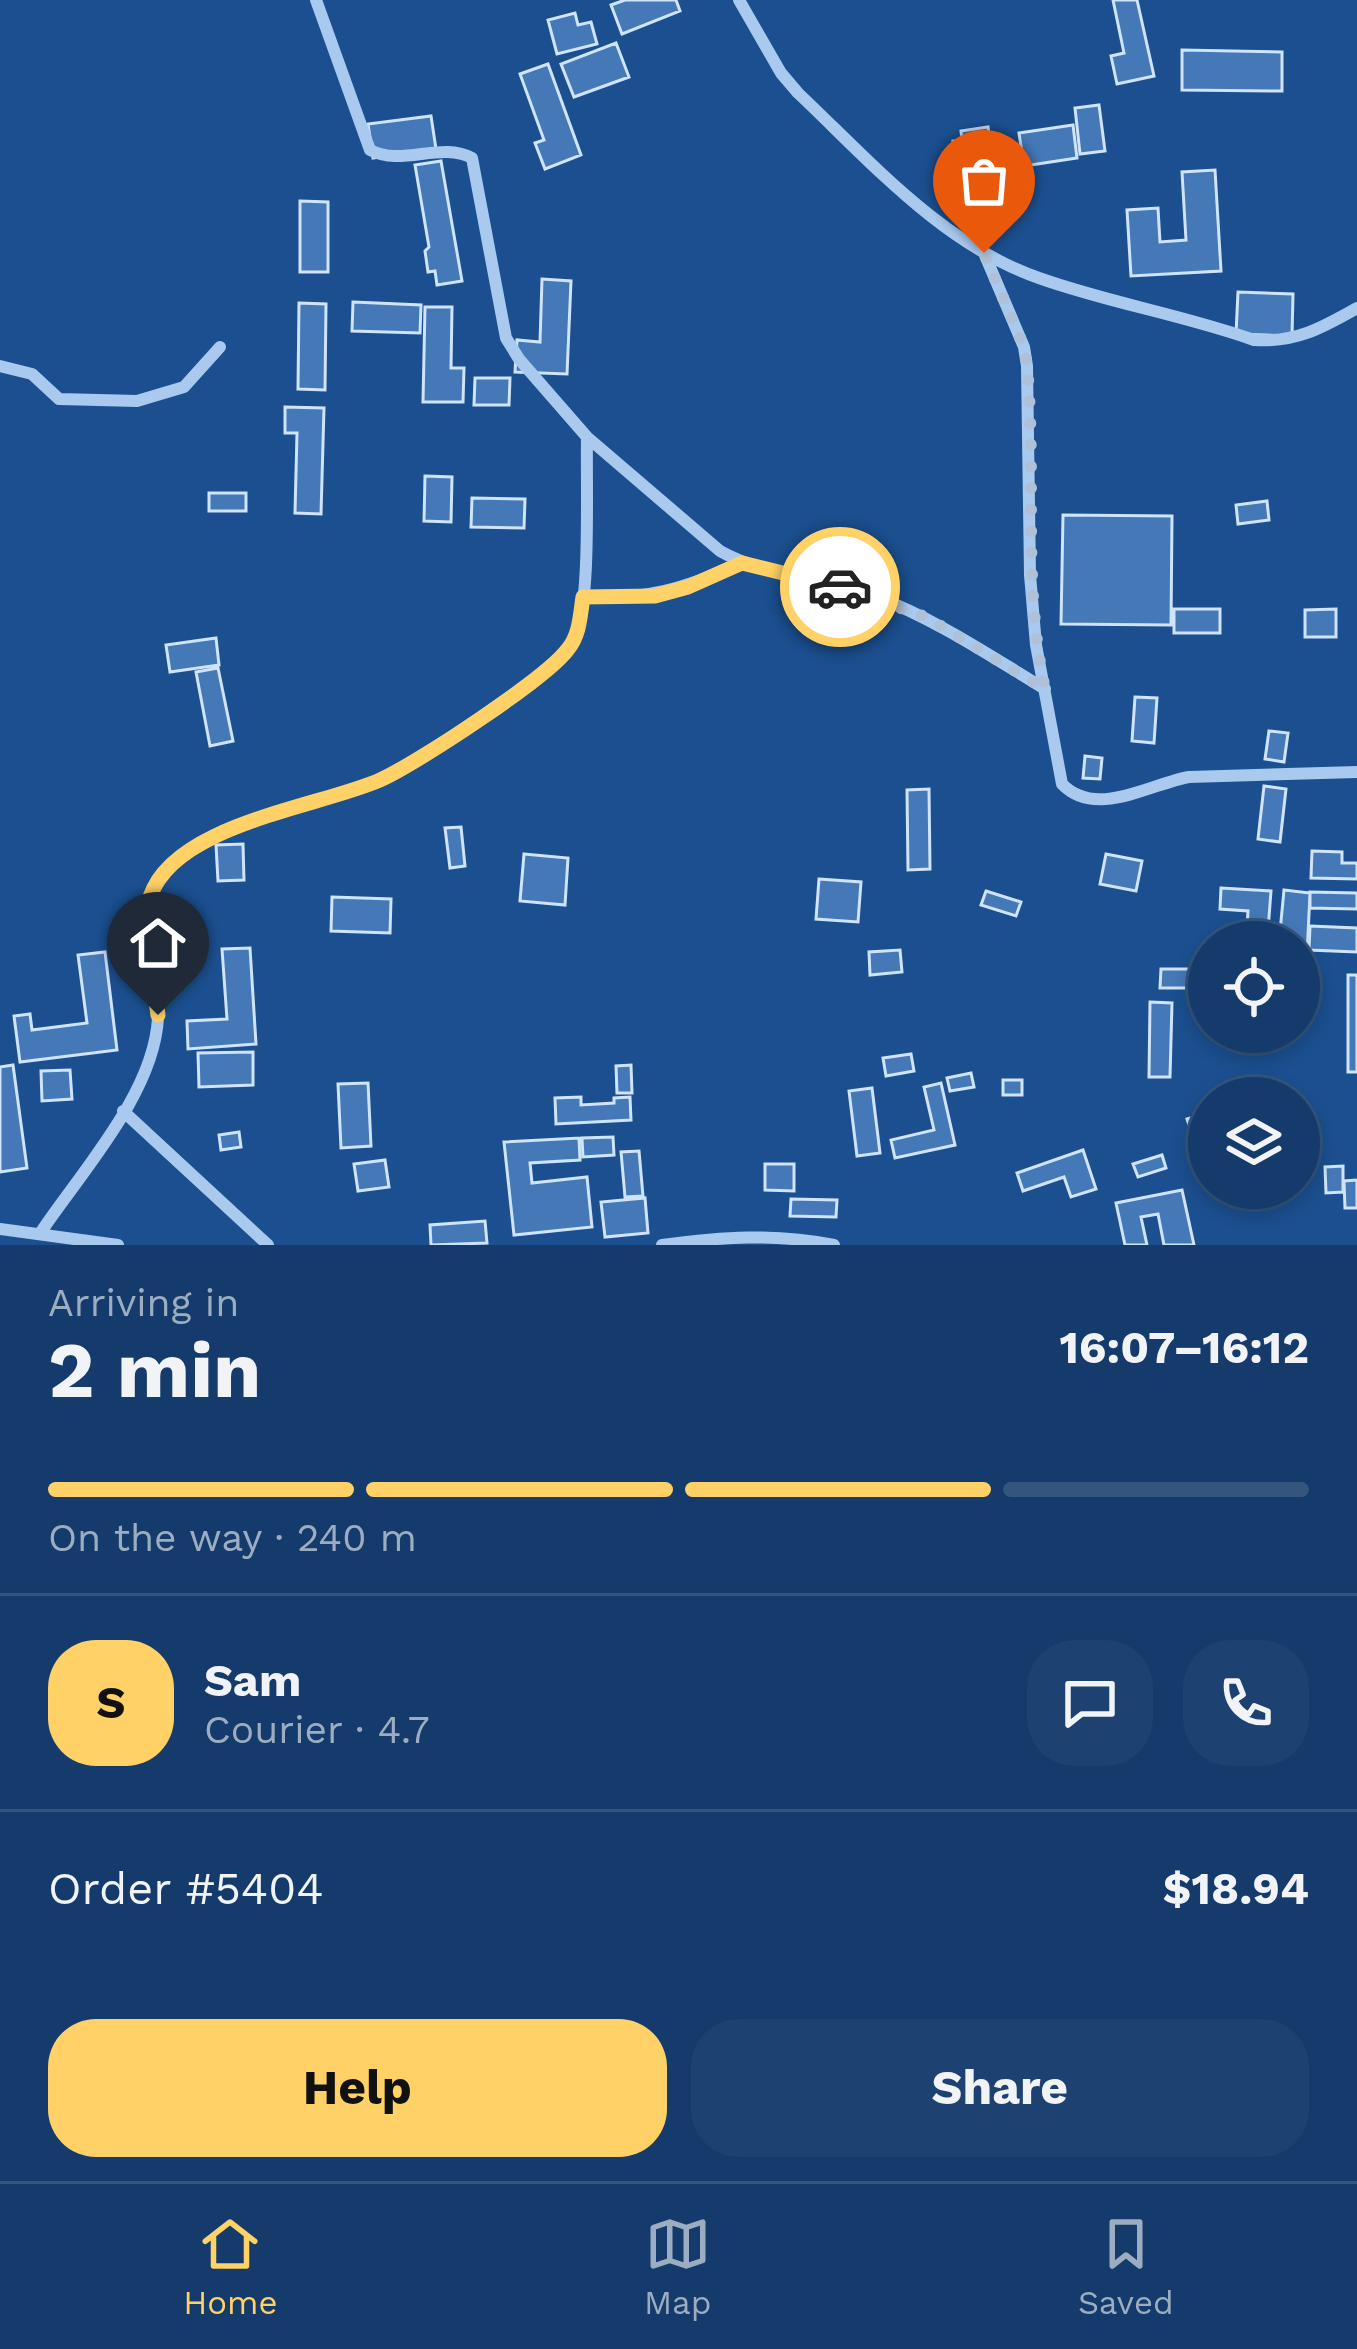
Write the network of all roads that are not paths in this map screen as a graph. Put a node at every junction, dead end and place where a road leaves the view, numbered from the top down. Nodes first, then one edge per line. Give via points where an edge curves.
1 (316, 0) edge
2 (739, 0) edge
3 (984, 253) junction
4 (1357, 308) edge
5 (220, 347) dead end
6 (0, 366) edge
7 (587, 437) junction
8 (742, 563) junction
9 (583, 597) junction
10 (1045, 689) junction
11 (1357, 772) edge
12 (123, 1112) junction
13 (0, 1229) edge
14 (40, 1232) junction
15 (72, 1243) edge
16 (118, 1245) edge
17 (268, 1245) edge
18 (662, 1245) edge
19 (834, 1245) edge

1 - 7 street via 370,150 472,158 506,338
2 - 3 street via 798,92 938,223
3 - 4 street via 1036,278 1254,340 1309,336
3 - 10 street via 1027,366 1030,575
5 - 6 street via 184,387 137,401 59,399 32,374
7 - 8 street
7 - 9 street
8 - 9 street via 655,596
8 - 10 street via 867,593 926,617
9 - 12 street via 578,632 546,671 407,765 233,829 164,872 147,912 158,1015 153,1053
10 - 11 street via 1062,784 1089,801 1189,777
12 - 14 street
12 - 17 street
13 - 14 street
14 - 15 street
15 - 16 street
18 - 19 street via 731,1235

